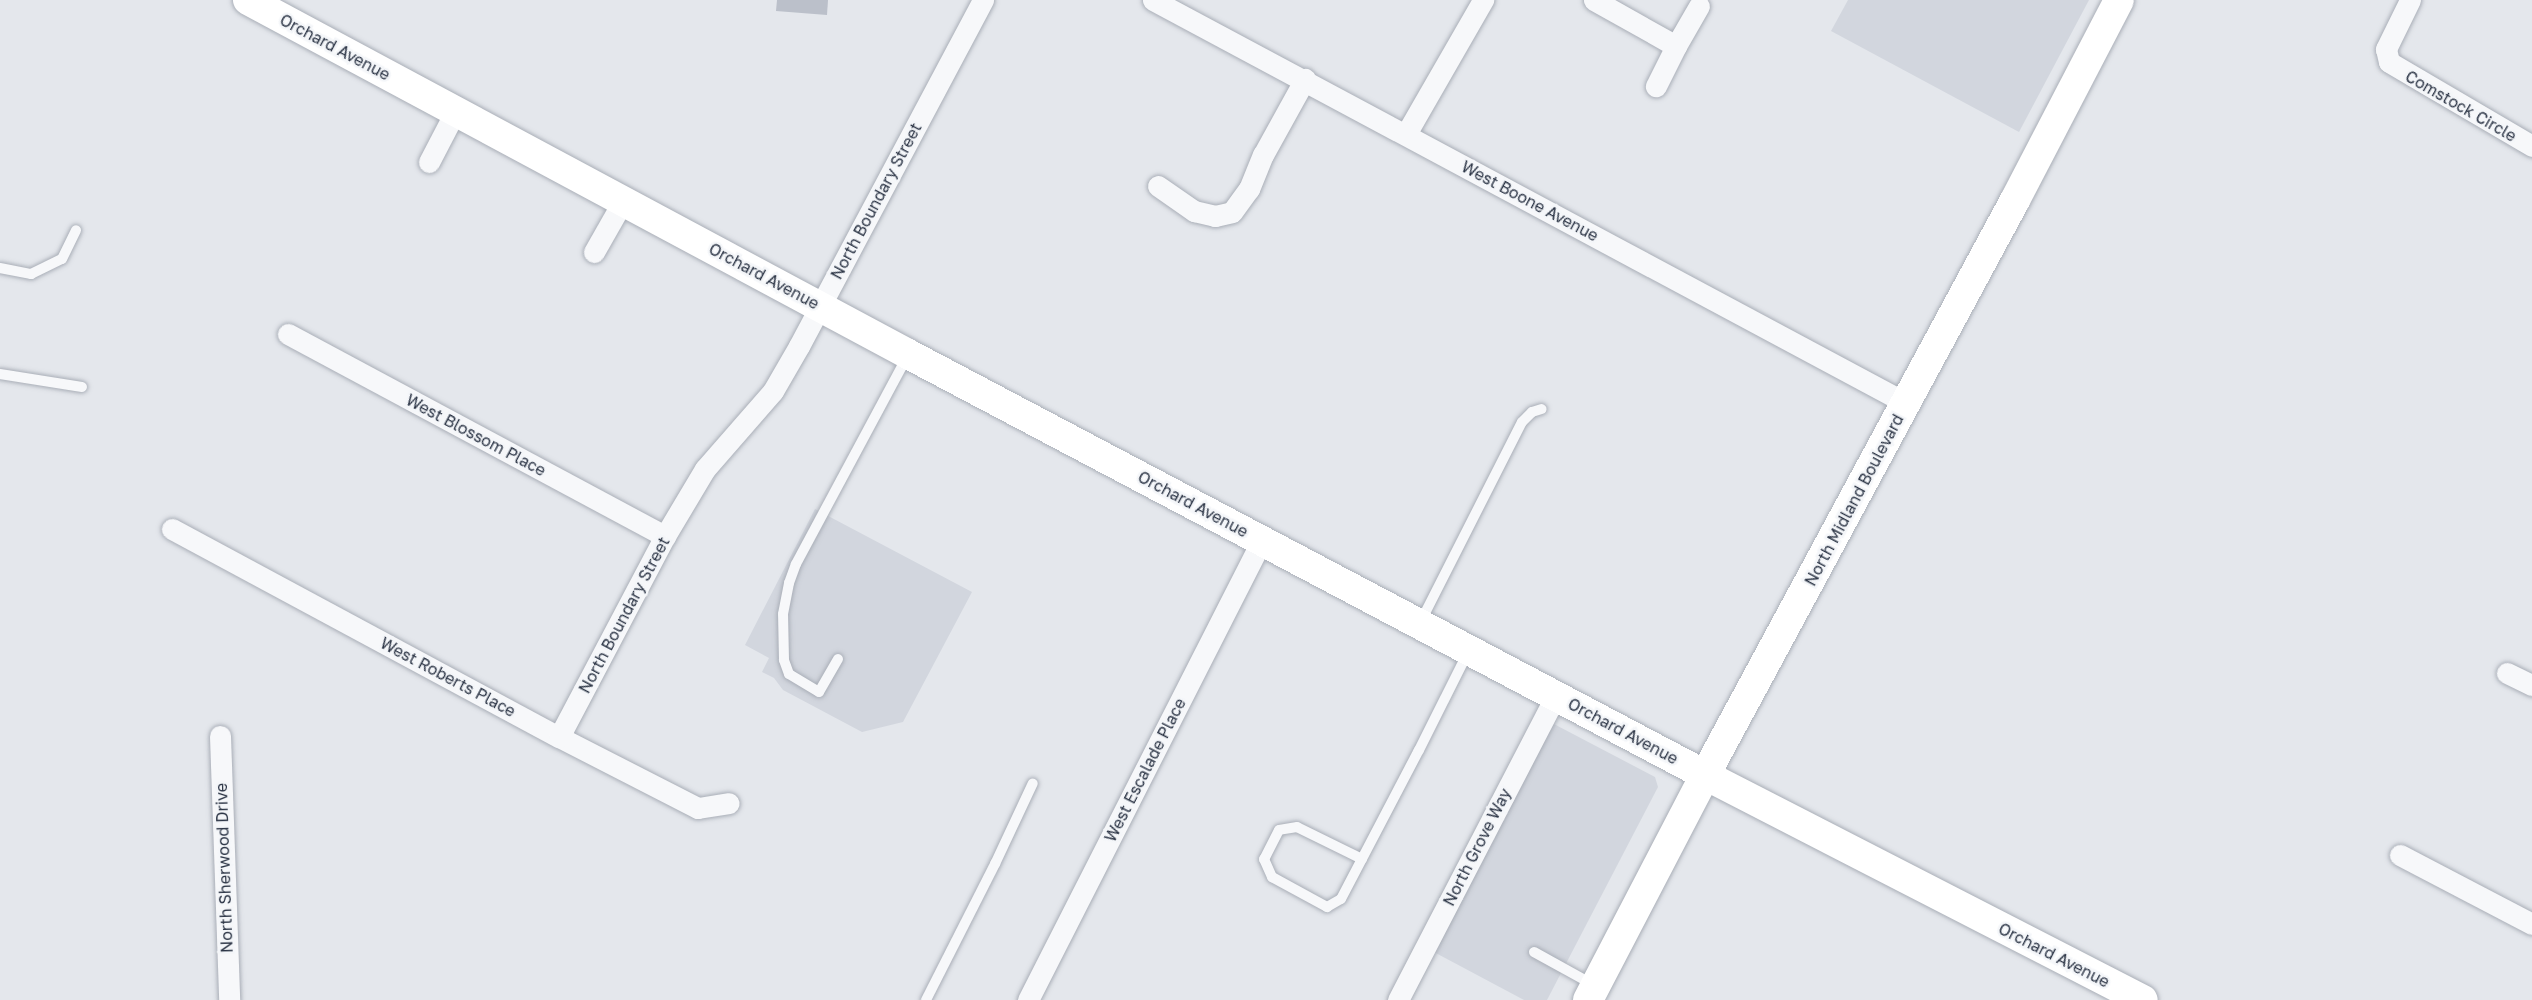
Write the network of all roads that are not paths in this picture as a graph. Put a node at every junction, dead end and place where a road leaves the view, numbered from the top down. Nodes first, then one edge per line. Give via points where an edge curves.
1 (248, 0) edge
2 (983, 0) edge
3 (1153, 0) edge
4 (1483, 0) edge
5 (1594, 0) edge
6 (2119, 0) edge
7 (2410, 0) edge
8 (1699, 6) dead end
9 (1676, 46) junction
10 (1305, 79) junction
11 (1656, 86) dead end
12 (455, 112) junction
13 (1406, 134) junction
14 (2532, 146) edge
15 (429, 162) dead end
16 (1158, 186) dead end
17 (623, 201) junction
18 (76, 230) dead end
19 (594, 252) dead end
20 (0, 268) edge
21 (820, 306) junction
22 (288, 334) dead end
23 (908, 354) junction
24 (0, 374) edge
25 (82, 387) dead end
26 (1906, 403) junction
27 (1542, 409) dead end
28 (172, 529) dead end
29 (665, 536) junction
30 (1262, 540) junction
31 (1420, 623) junction
32 (1470, 649) junction
33 (838, 659) dead end
34 (2507, 673) dead end
35 (2532, 685) edge
36 (1556, 695) junction
37 (220, 736) dead end
38 (560, 737) junction
39 (1705, 775) junction
40 (1033, 783) dead end
41 (729, 803) dead end
42 (2400, 855) dead end
43 (1362, 860) junction
44 (2532, 924) edge
45 (1534, 952) dead end
46 (1592, 993) edge
47 (229, 1000) edge
48 (926, 1000) edge
49 (1028, 1000) edge
50 (1398, 1000) edge
51 (2142, 1000) edge

1 - 12 street, Orchard Avenue
2 - 21 street, North Boundary Street
3 - 10 street, West Boone Avenue
4 - 13 street
5 - 9 street
6 - 26 street, North Midland Boulevard
7 - 14 street, Comstock Circle via 2386,49 2389,62
8 - 9 street
9 - 11 street
10 - 13 street, West Boone Avenue
10 - 16 street via 1249,189 1232,212 1215,216 1194,211
12 - 15 street
12 - 17 street, Orchard Avenue
13 - 26 street, West Boone Avenue
17 - 19 street
17 - 21 street, Orchard Avenue
18 - 20 lane via 62,259 30,274
21 - 23 street, Orchard Avenue
21 - 29 street, North Boundary Street via 773,391 705,469
22 - 29 street, West Blossom Place
23 - 30 street, Orchard Avenue
23 - 33 lane via 789,583 783,614 784,660 789,674 819,692
24 - 25 lane
26 - 39 street, North Midland Boulevard
27 - 31 lane via 1522,422
28 - 38 street, West Roberts Place
29 - 38 street, North Boundary Street
30 - 31 street, Orchard Avenue
30 - 49 street, West Escalade Place
31 - 32 street, Orchard Avenue
32 - 36 street, Orchard Avenue
32 - 43 lane
34 - 35 street
36 - 39 street, Orchard Avenue
36 - 50 street, North Grove Way
37 - 47 street, North Sherwood Drive
38 - 41 street, West Roberts Place via 699,808
39 - 46 street, North Midland Boulevard
39 - 51 street, Orchard Avenue
40 - 48 lane
42 - 44 street
43 - 43 lane via 1341,899 1327,907 1272,877 1264,859 1279,830 1297,827
45 - 46 lane

